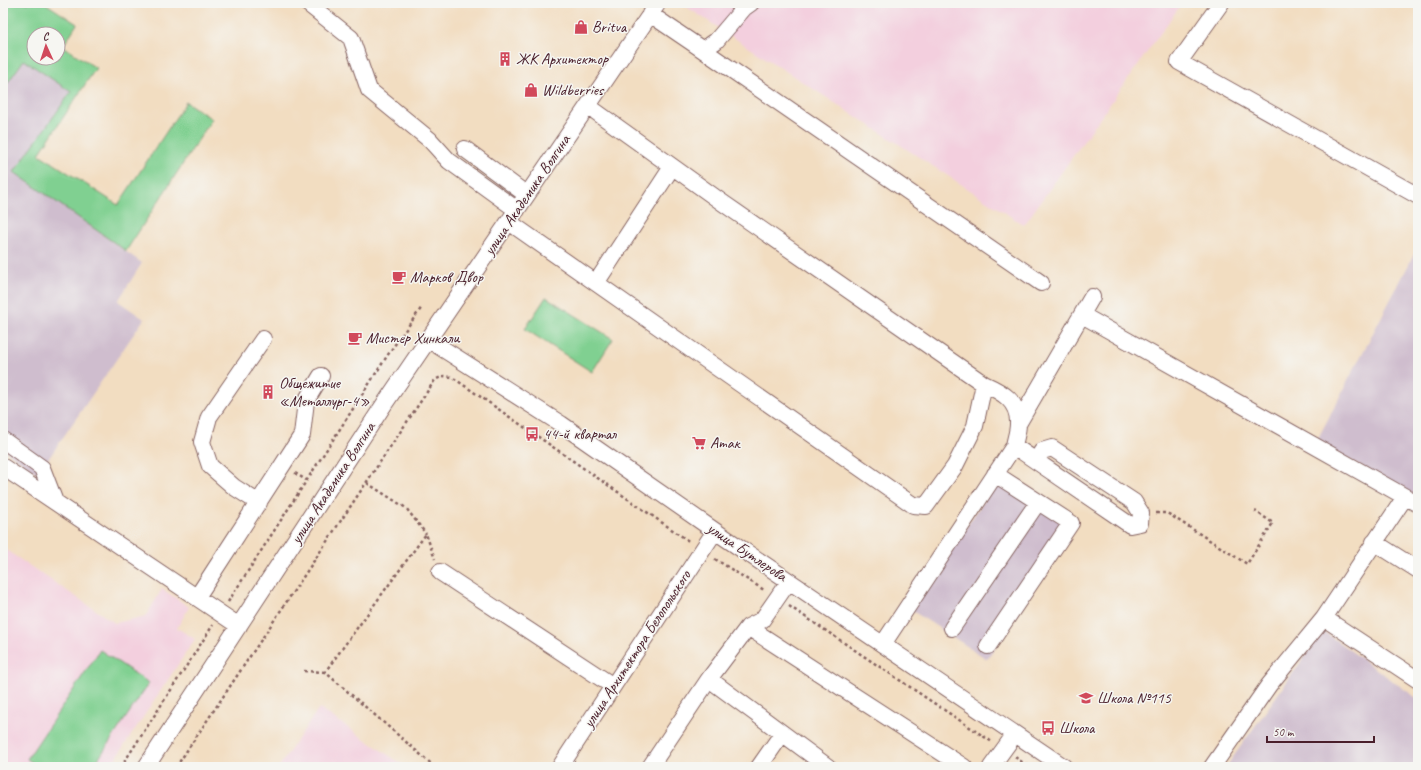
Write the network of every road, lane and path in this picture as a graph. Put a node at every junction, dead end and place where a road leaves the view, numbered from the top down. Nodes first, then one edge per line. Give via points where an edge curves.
1 (307, 3) edge
2 (751, 3) edge
3 (1221, 3) edge
4 (654, 9) edge
5 (703, 50) junction
6 (3, 54) edge
7 (3, 81) edge
8 (588, 106) junction
9 (465, 149) dead end
10 (672, 167) junction
11 (528, 195) junction
12 (1418, 196) edge
13 (513, 216) junction
14 (596, 283) junction
15 (1041, 283) dead end
16 (1092, 297) dead end
17 (422, 307) dead end
18 (1082, 315) junction
19 (263, 339) dead end
20 (428, 340) junction
21 (321, 376) dead end
22 (984, 384) junction
23 (1018, 424) junction
24 (3, 440) edge
25 (1014, 446) junction
26 (3, 467) edge
27 (1000, 477) junction
28 (367, 482) junction
29 (1411, 500) edge
30 (55, 502) junction
31 (1038, 502) junction
32 (259, 503) junction
33 (1255, 511) dead end
34 (1141, 513) joint
35 (715, 531) junction
36 (426, 534) junction
37 (1374, 542) junction
38 (702, 551) junction
39 (1418, 570) edge
40 (440, 572) joint
41 (789, 580) junction
42 (196, 597) junction
43 (776, 598) junction
44 (920, 606) dead end
45 (221, 613) junction
46 (1324, 618) junction
47 (239, 626) junction
48 (748, 627) junction
49 (952, 628) dead end
50 (883, 644) junction
51 (988, 646) dead end
52 (304, 671) dead end
53 (325, 672) junction
54 (709, 679) junction
55 (1418, 680) edge
56 (613, 686) junction
57 (782, 734) junction
58 (1015, 734) junction
59 (1004, 750) junction
60 (121, 767) edge
61 (146, 767) edge
62 (176, 767) edge
63 (435, 767) edge
64 (560, 767) edge
65 (650, 767) edge
66 (759, 767) edge
67 (828, 767) edge
68 (964, 767) edge
69 (991, 767) edge
70 (1029, 767) edge
71 (1064, 767) edge
72 (1212, 767) edge

1 - 13 street via 351,38 369,90 430,140 449,161
2 - 5 street via 716,41
3 - 12 street via 1179,62
4 - 5 street
4 - 8 street, улица Академика Волгина
5 - 15 street
6 - 7 path via 7,75
8 - 10 street
8 - 11 street, улица Академика Волгина
9 - 11 street
10 - 14 street
10 - 22 street
11 - 13 street, улица Академика Волгина
13 - 14 street
13 - 20 street, улица Академика Волгина
14 - 22 street via 913,505 926,506 955,466 974,426
16 - 18 street
17 - 45 path via 391,350
18 - 23 street
18 - 29 street
19 - 32 street via 209,417 202,442 210,466 234,487
20 - 35 street, улица Бутлерова via 561,424
20 - 47 street, улица Академика Волгина
21 - 32 street via 306,401 302,435
22 - 23 street via 997,390 1014,404
23 - 25 street
24 - 30 street via 42,468
25 - 27 street
25 - 34 street via 1130,525 1140,523
26 - 30 street
27 - 31 street
27 - 44 street
27 - 50 street
28 - 36 path via 406,508
28 - 38 path via 435,380 442,376 452,377
28 - 62 path
29 - 37 street
30 - 42 street
31 - 49 street
31 - 51 street via 1071,523
32 - 42 street
33 - 34 path via 1272,523 1247,564 1167,513
35 - 38 street, улица Архитектора Белопольского
35 - 41 street, улица Бутлерова
36 - 40 path
36 - 53 path
37 - 39 street
37 - 46 street
38 - 43 path
38 - 56 street, улица Архитектора Белопольского
40 - 56 street
41 - 43 street
41 - 50 street, улица Бутлерова
42 - 45 street
43 - 48 street via 762,620
43 - 59 path
45 - 47 street
45 - 60 path
46 - 55 street
46 - 72 street via 1269,685
47 - 61 street, улица Академика Волгина
48 - 54 street
48 - 68 street
50 - 58 street, улица Бутлерова
52 - 53 path
53 - 63 path
54 - 57 street
54 - 65 street
56 - 64 street, улица Архитектора Белопольского
57 - 66 street
57 - 67 street
58 - 59 street
58 - 71 street, улица Бутлерова
59 - 69 street
59 - 70 path

